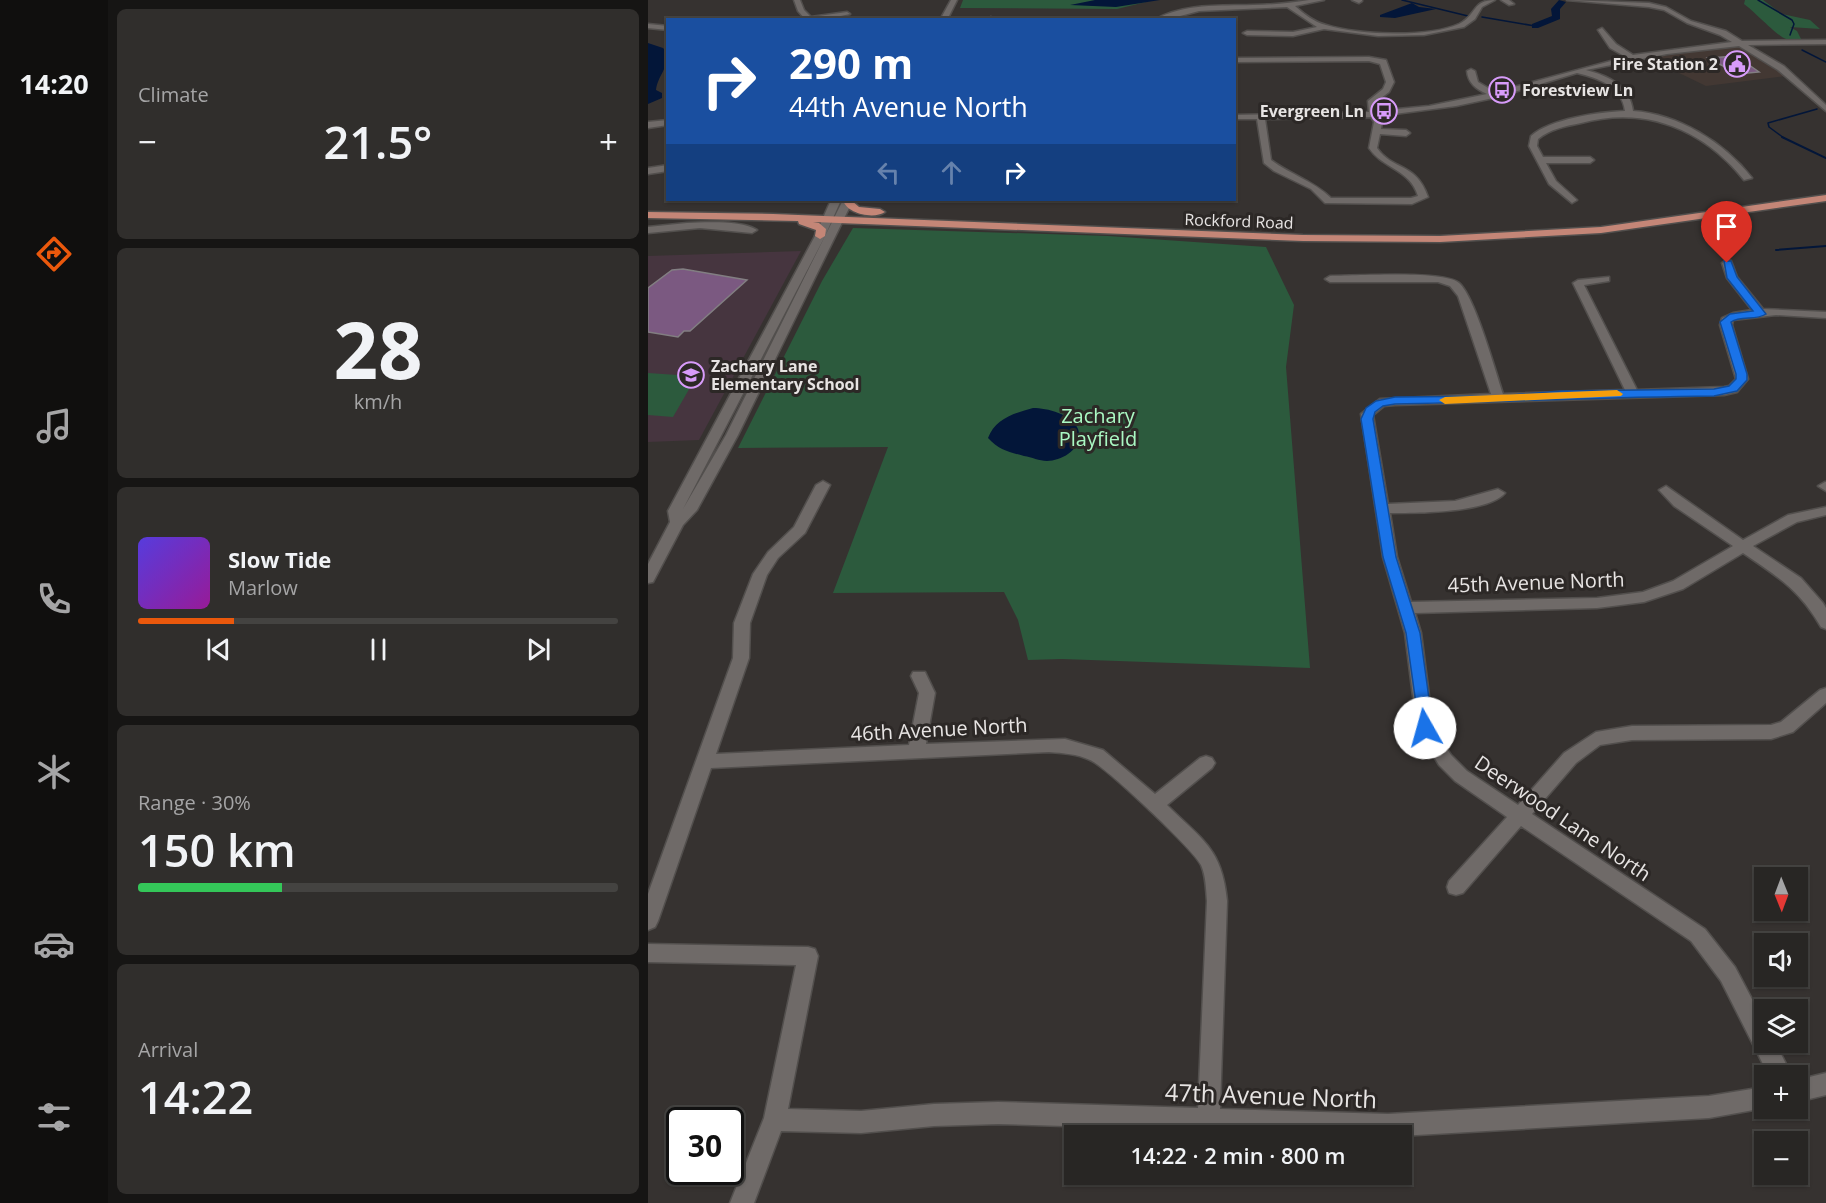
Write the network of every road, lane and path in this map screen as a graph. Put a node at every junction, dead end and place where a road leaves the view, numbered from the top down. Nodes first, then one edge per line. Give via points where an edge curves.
1 (797, 0) edge
2 (954, 0) edge
3 (1321, 0) edge
4 (1492, 0) edge
5 (1570, 0) edge
6 (1288, 5) junction
7 (847, 14) dead end
8 (809, 18) edge
9 (817, 18) edge
10 (943, 18) edge
11 (1162, 18) edge
12 (648, 26) edge
13 (1325, 27) junction
14 (666, 28) edge
15 (1602, 30) dead end
16 (1247, 33) dead end
17 (1826, 42) edge
18 (1741, 43) junction
19 (1635, 59) junction
20 (1236, 60) edge
21 (1576, 70) junction
22 (1471, 71) dead end
23 (1810, 93) junction
24 (1826, 93) edge
25 (1495, 94) junction
26 (1826, 109) edge
27 (1374, 113) junction
28 (1629, 113) junction
29 (1236, 117) edge
30 (1261, 117) junction
31 (666, 122) edge
32 (648, 125) edge
33 (1377, 131) junction
34 (1406, 133) dead end
35 (1541, 160) junction
36 (1590, 160) dead end
37 (666, 168) edge
38 (648, 171) edge
39 (1747, 178) dead end
40 (1826, 191) edge
41 (1826, 198) edge
42 (1572, 200) dead end
43 (843, 201) edge
44 (845, 201) edge
45 (648, 209) edge
46 (648, 215) edge
47 (749, 217) junction
48 (835, 217) junction
49 (958, 218) junction
50 (648, 230) edge
51 (752, 230) dead end
52 (820, 236) junction
53 (1727, 263) dead end
54 (1330, 279) dead end
55 (1605, 279) dead end
56 (1761, 314) junction
57 (1826, 315) edge
58 (1633, 393) junction
59 (1499, 399) junction
60 (823, 485) dead end
61 (1666, 490) dead end
62 (1498, 493) dead end
63 (1382, 508) junction
64 (1826, 511) edge
65 (677, 522) junction
66 (1745, 546) junction
67 (648, 578) edge
68 (1406, 608) junction
69 (1826, 623) edge
70 (919, 676) dead end
71 (1826, 694) edge
72 (916, 751) junction
73 (706, 761) junction
74 (1206, 763) dead end
75 (1155, 804) junction
76 (1520, 814) junction
77 (1456, 887) dead end
78 (648, 921) edge
79 (648, 953) edge
80 (1775, 1065) edge
81 (1826, 1084) edge
82 (1808, 1088) edge
83 (1754, 1100) edge
84 (774, 1120) junction
85 (1209, 1120) junction
86 (742, 1203) edge

1 - 8 street
2 - 10 street
3 - 6 street
4 - 13 street via 1479,6 1470,21 1436,31 1369,34
5 - 18 street via 1658,7
6 - 11 street via 1200,7
6 - 13 street
7 - 9 street
12 - 14 street
13 - 16 street via 1293,34
15 - 19 street via 1613,46
17 - 18 street
18 - 19 street
18 - 23 street via 1781,68
19 - 21 street
20 - 27 street via 1383,62 1390,82 1372,100
21 - 25 street
21 - 28 street via 1624,94
22 - 25 street via 1475,84
23 - 24 street
23 - 26 street
25 - 27 street via 1437,107
27 - 30 street
27 - 33 street
28 - 35 street via 1599,114 1538,134 1533,143
28 - 39 street via 1661,117 1683,126 1727,156
29 - 30 street
30 - 33 street via 1266,161 1314,187 1328,201 1412,201 1424,197 1408,172 1375,152 1372,142
31 - 32 street
33 - 34 street
35 - 36 street
35 - 42 street via 1552,182
37 - 38 street
40 - 49 main road, Rockford Road via 1613,221 1444,232 1336,232
41 - 48 main road, Rockford Road via 1601,230 1440,239 1312,239
43 - 48 street
44 - 49 main road via 864,211 948,214
45 - 48 main road, Rockford Road
46 - 47 main road, Rockford Road
47 - 48 main road, Rockford Road
47 - 52 main road via 807,222 820,230
48 - 49 main road, Rockford Road
48 - 52 street
48 - 65 street via 732,435 690,510
50 - 51 street via 687,225
52 - 65 street via 684,494 675,512
53 - 56 street via 1732,278
54 - 59 street via 1447,281 1461,291
55 - 58 street via 1578,283
56 - 57 street
56 - 58 street via 1733,316 1725,322 1742,374 1742,380 1733,389
58 - 59 street
59 - 63 street, Deerwood Lane North via 1395,401 1380,403 1367,414
60 - 73 street via 800,530 759,574 742,623 741,658
61 - 66 street via 1679,503
62 - 63 street via 1455,507
63 - 68 street, Deerwood Lane North via 1392,565
64 - 66 street, 45th Avenue North via 1793,518
65 - 67 street
66 - 68 street, 45th Avenue North via 1678,585 1620,602
66 - 69 street via 1796,582
68 - 76 street, Deerwood Lane North via 1413,633 1425,728 1434,745 1461,776
70 - 72 street via 927,693
71 - 76 street via 1799,719 1771,732 1632,733 1596,739 1570,758
72 - 73 street, 46th Avenue North
72 - 75 street, 46th Avenue North via 1049,745 1079,748 1097,755
73 - 78 street
74 - 75 street
75 - 85 street, 46th Avenue North via 1208,858 1215,878
76 - 77 street
76 - 80 street, Deerwood Lane North via 1698,935 1728,974
79 - 84 street via 808,956
81 - 82 street
83 - 85 street, 47th Avenue North via 1673,1110 1398,1125
84 - 85 street, 47th Avenue North via 861,1122 998,1113
84 - 86 street

